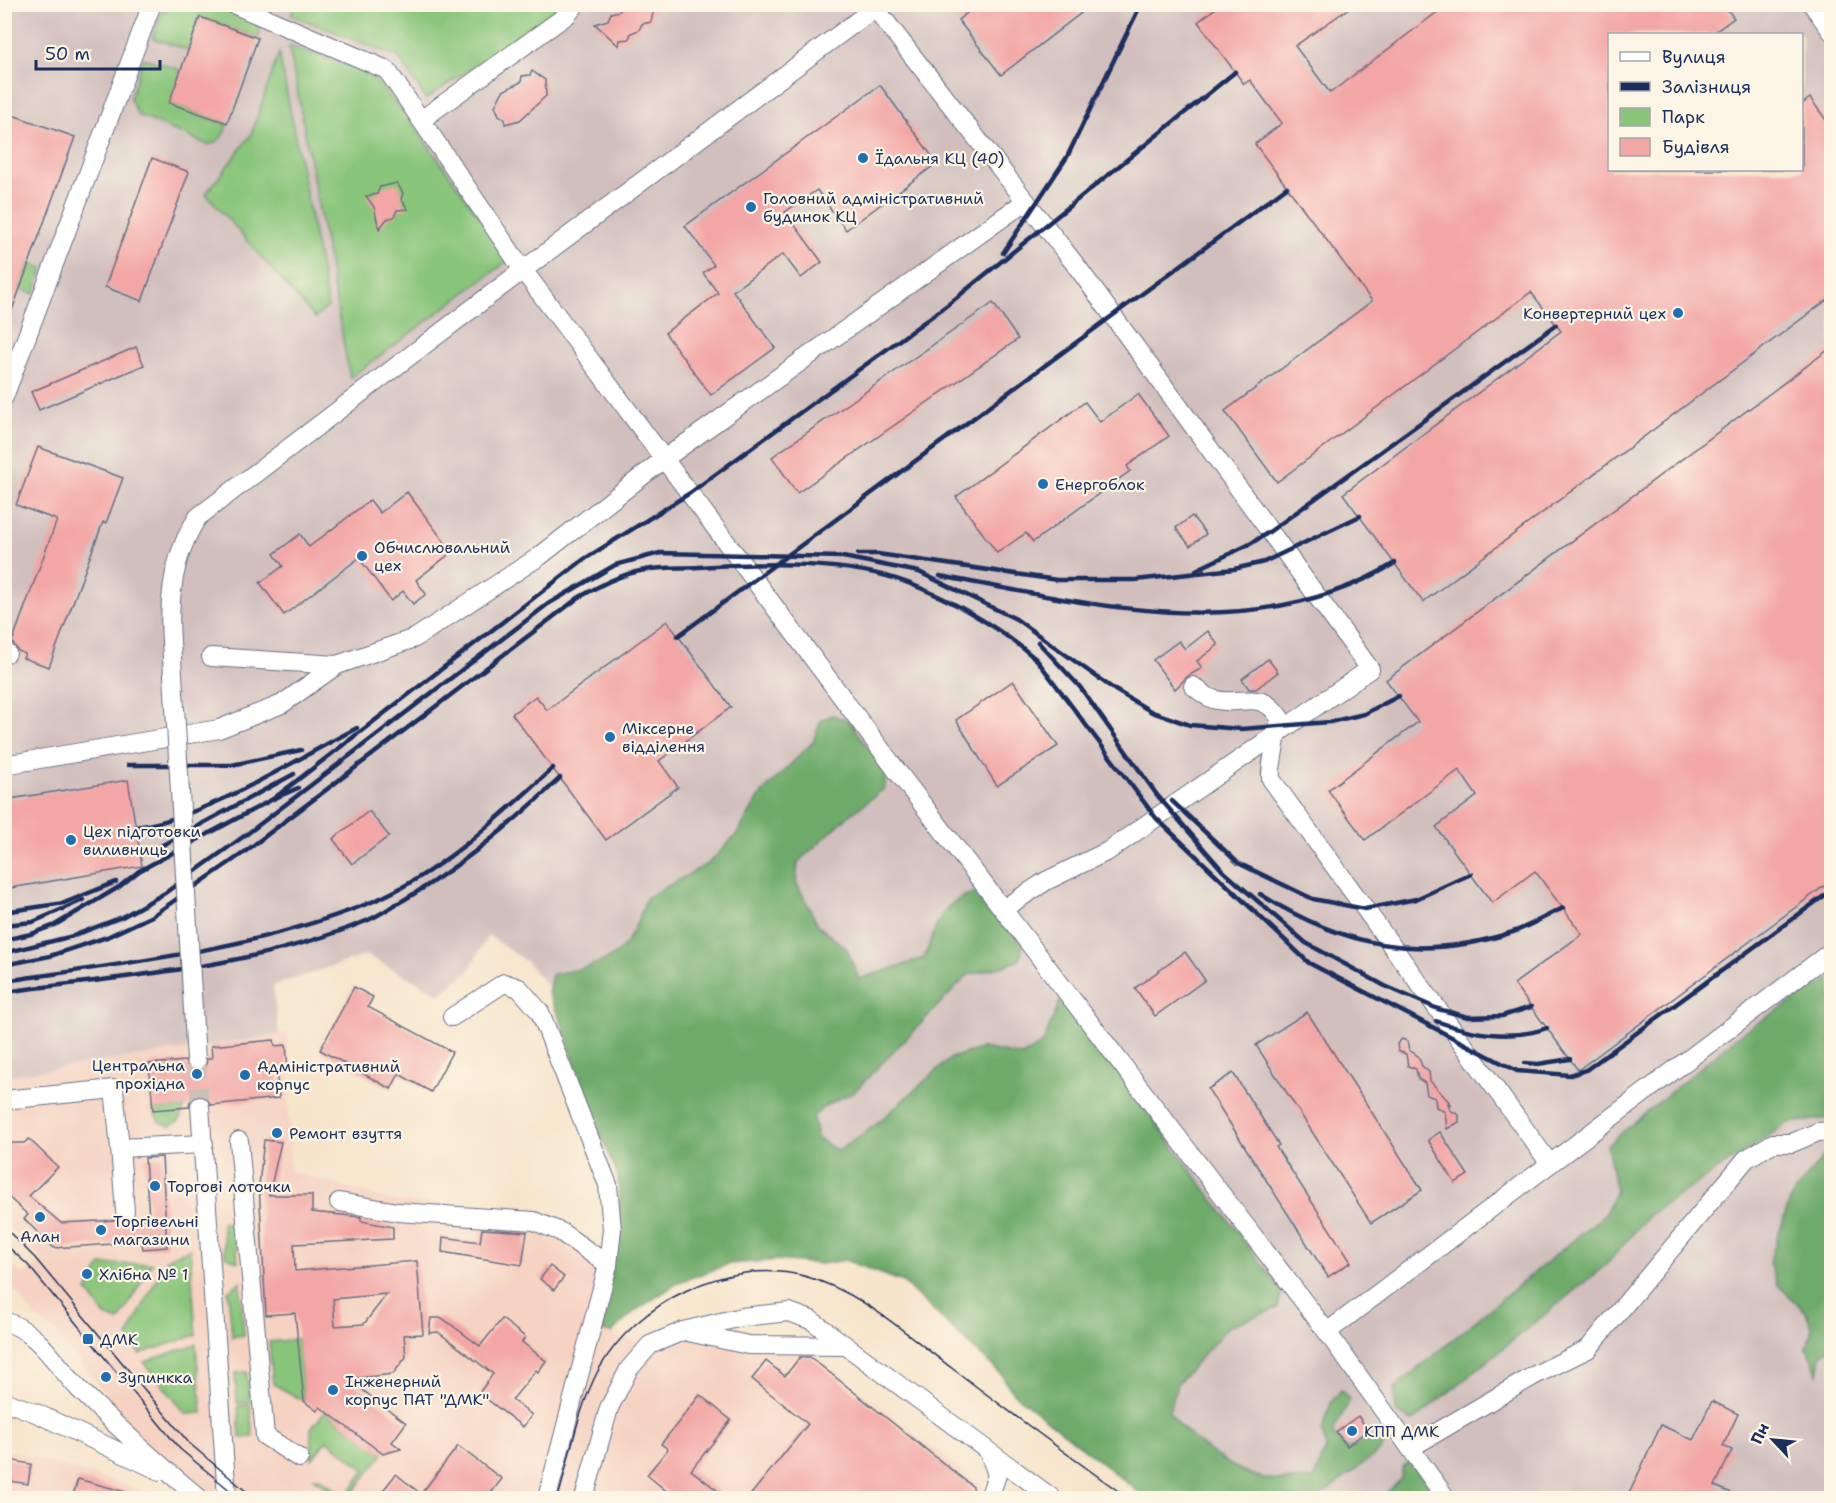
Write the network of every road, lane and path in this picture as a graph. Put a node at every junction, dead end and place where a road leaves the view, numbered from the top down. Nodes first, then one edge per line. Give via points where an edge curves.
1 (152, 4) edge
2 (233, 4) edge
3 (576, 4) edge
4 (1812, 4) edge
5 (878, 6) edge
6 (1832, 32) edge
7 (421, 120) junction
8 (1026, 201) junction
9 (523, 270) junction
10 (4, 397) edge
11 (664, 459) junction
12 (211, 657) dead end
13 (337, 664) junction
14 (1193, 686) dead end
15 (1278, 733) junction
16 (4, 765) edge
17 (1003, 909) junction
18 (1832, 951) edge
19 (452, 1017) dead end
20 (196, 1060) tunnel mouth
21 (4, 1100) edge
22 (200, 1106) tunnel mouth
23 (1832, 1131) edge
24 (239, 1142) dead end
25 (204, 1144) junction
26 (120, 1148) junction
27 (1550, 1164) junction
28 (339, 1202) dead end
29 (125, 1211) dead end
30 (608, 1265) junction
31 (4, 1321) edge
32 (683, 1330) junction
33 (1327, 1332) junction
34 (843, 1346) junction
35 (4, 1401) edge
36 (1410, 1449) junction
37 (989, 1452) junction
38 (299, 1458) dead end
39 (175, 1478) junction
40 (199, 1498) edge
41 (226, 1498) edge
42 (547, 1498) edge
43 (584, 1498) edge
44 (989, 1498) edge
45 (1052, 1498) edge
46 (1446, 1498) edge

1 - 10 street
2 - 7 street via 387,70
3 - 7 street via 567,15
4 - 6 street
5 - 8 street
5 - 9 street
7 - 9 street
8 - 11 street
8 - 15 street via 1370,669
9 - 11 street
9 - 20 street, bridge via 198,518 178,556 169,613
11 - 13 street via 540,556 415,638
11 - 17 street
12 - 13 street
13 - 16 street via 282,704 219,729
14 - 15 street via 1211,699 1258,699 1272,706 1280,718
15 - 17 street via 1108,851 1046,881
15 - 27 street via 1269,771 1271,779
17 - 33 street
18 - 27 street
19 - 30 street via 504,983 519,988 540,1012 608,1185 612,1229
21 - 26 street via 114,1089
22 - 25 street
23 - 36 street via 1818,1132 1792,1143 1773,1143 1746,1159 1588,1349 1535,1375
24 - 38 street via 265,1436
25 - 26 street
25 - 41 street
26 - 29 street
27 - 33 street
28 - 30 street via 398,1212 534,1221 561,1232
30 - 42 street
31 - 39 street via 18,1325 33,1337 78,1388
32 - 34 street via 748,1345
32 - 34 street via 789,1312 811,1320
32 - 43 street via 650,1345 629,1369 609,1408
33 - 36 street
34 - 37 street
35 - 39 street
36 - 46 street
37 - 44 street via 997,1475
37 - 45 street
39 - 40 street
39 - 41 street

